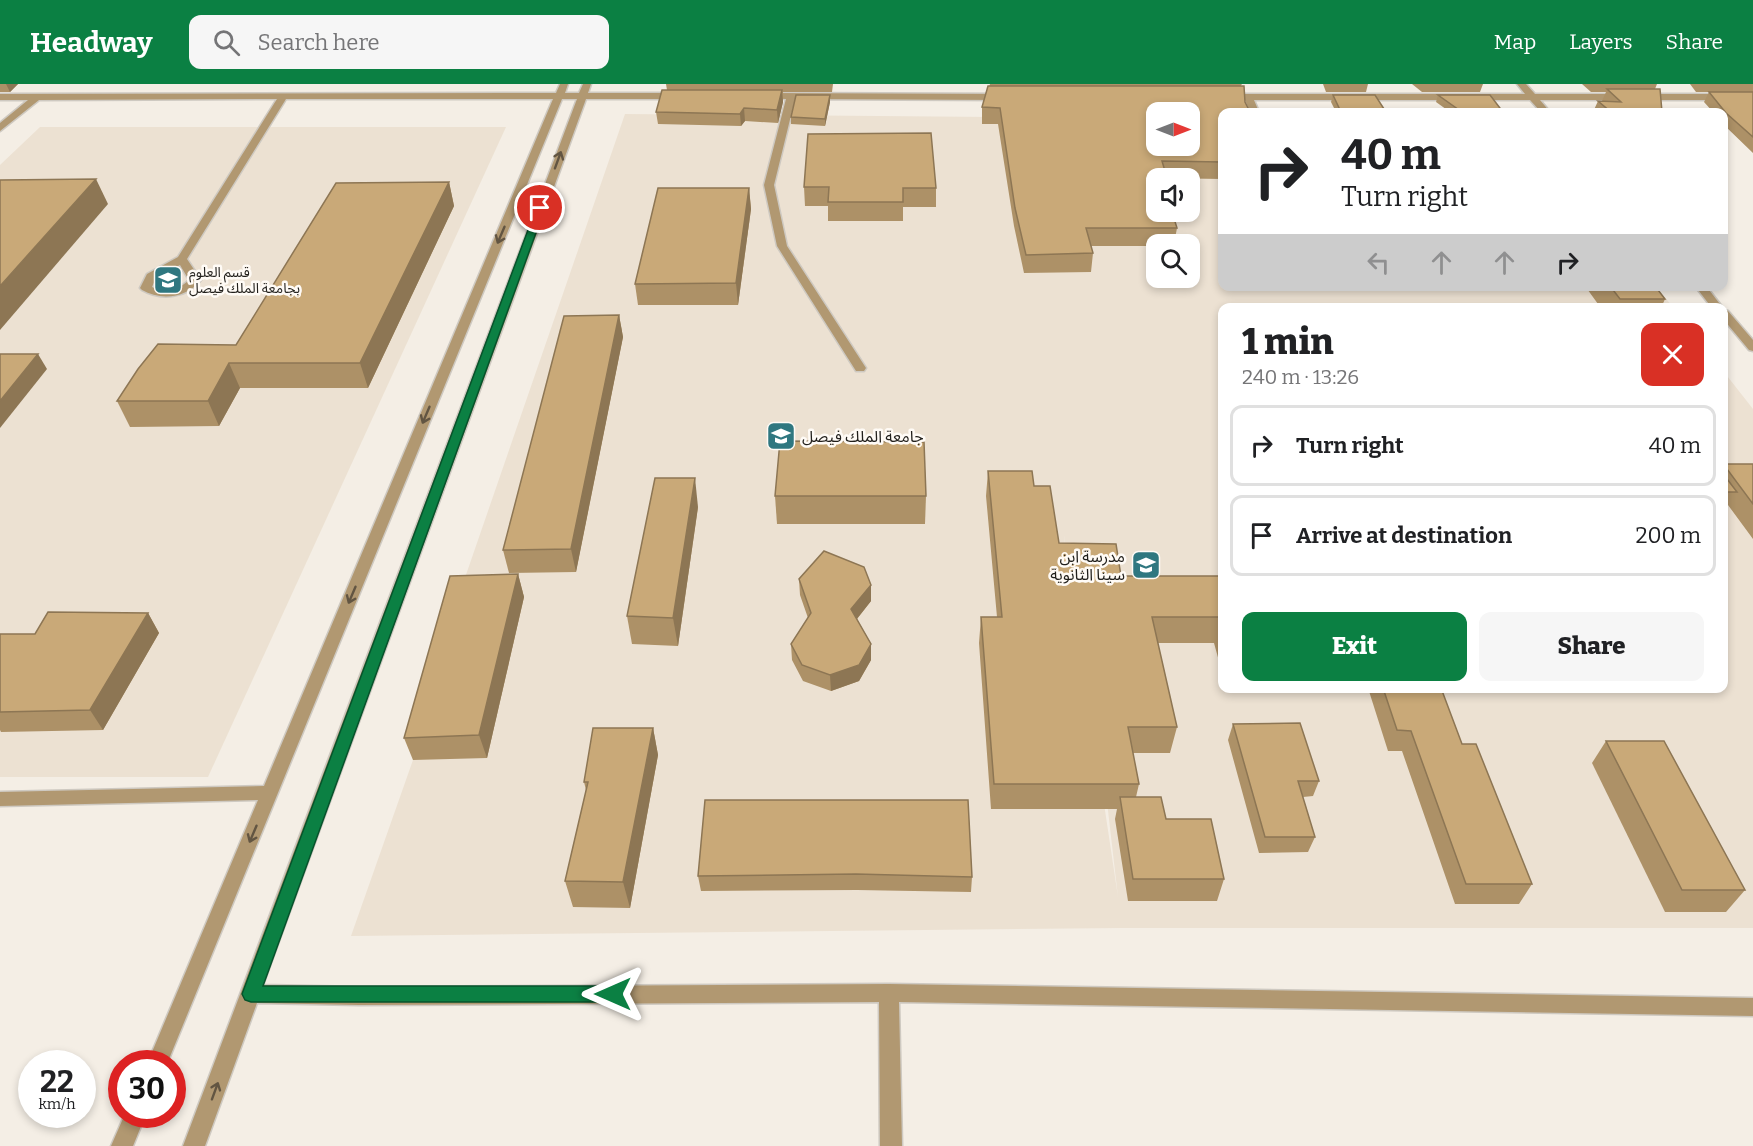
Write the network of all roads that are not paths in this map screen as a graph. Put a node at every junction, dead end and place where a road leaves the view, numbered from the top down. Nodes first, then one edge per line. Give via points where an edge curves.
1 (1521, 84) edge
2 (561, 90) edge
3 (584, 90) edge
4 (686, 96) edge
5 (756, 96) edge
6 (791, 96) junction
7 (37, 97) junction
8 (1018, 97) edge
9 (1218, 97) edge
10 (1248, 97) junction
11 (1532, 97) junction
12 (1753, 97) edge
13 (0, 98) edge
14 (282, 98) junction
15 (1252, 108) edge
16 (1542, 108) edge
17 (0, 128) edge
18 (182, 258) dead end
19 (1704, 291) edge
20 (1714, 303) edge
21 (1728, 319) edge
22 (1753, 347) edge
23 (860, 368) dead end
24 (270, 793) junction
25 (0, 799) edge
26 (890, 993) junction
27 (251, 994) junction
28 (1753, 1006) edge
29 (163, 1050) edge
30 (130, 1128) edge
31 (122, 1146) edge
32 (194, 1146) edge
33 (891, 1146) edge

1 - 11 street
2 - 3 street
2 - 14 street
2 -> 24 street
3 - 4 street
27 -> 3 street
5 - 6 street
6 - 8 street
6 - 23 street via 769,185 782,246
7 - 13 street
7 - 14 street
7 - 17 street
9 - 10 street
10 - 11 street
10 - 15 street
11 - 12 street
11 - 16 street
14 - 18 street
19 - 20 street
21 - 22 street
24 - 25 street
24 -> 29 street
26 - 27 street
26 - 28 street
26 - 33 street
32 -> 27 street
30 - 31 street

